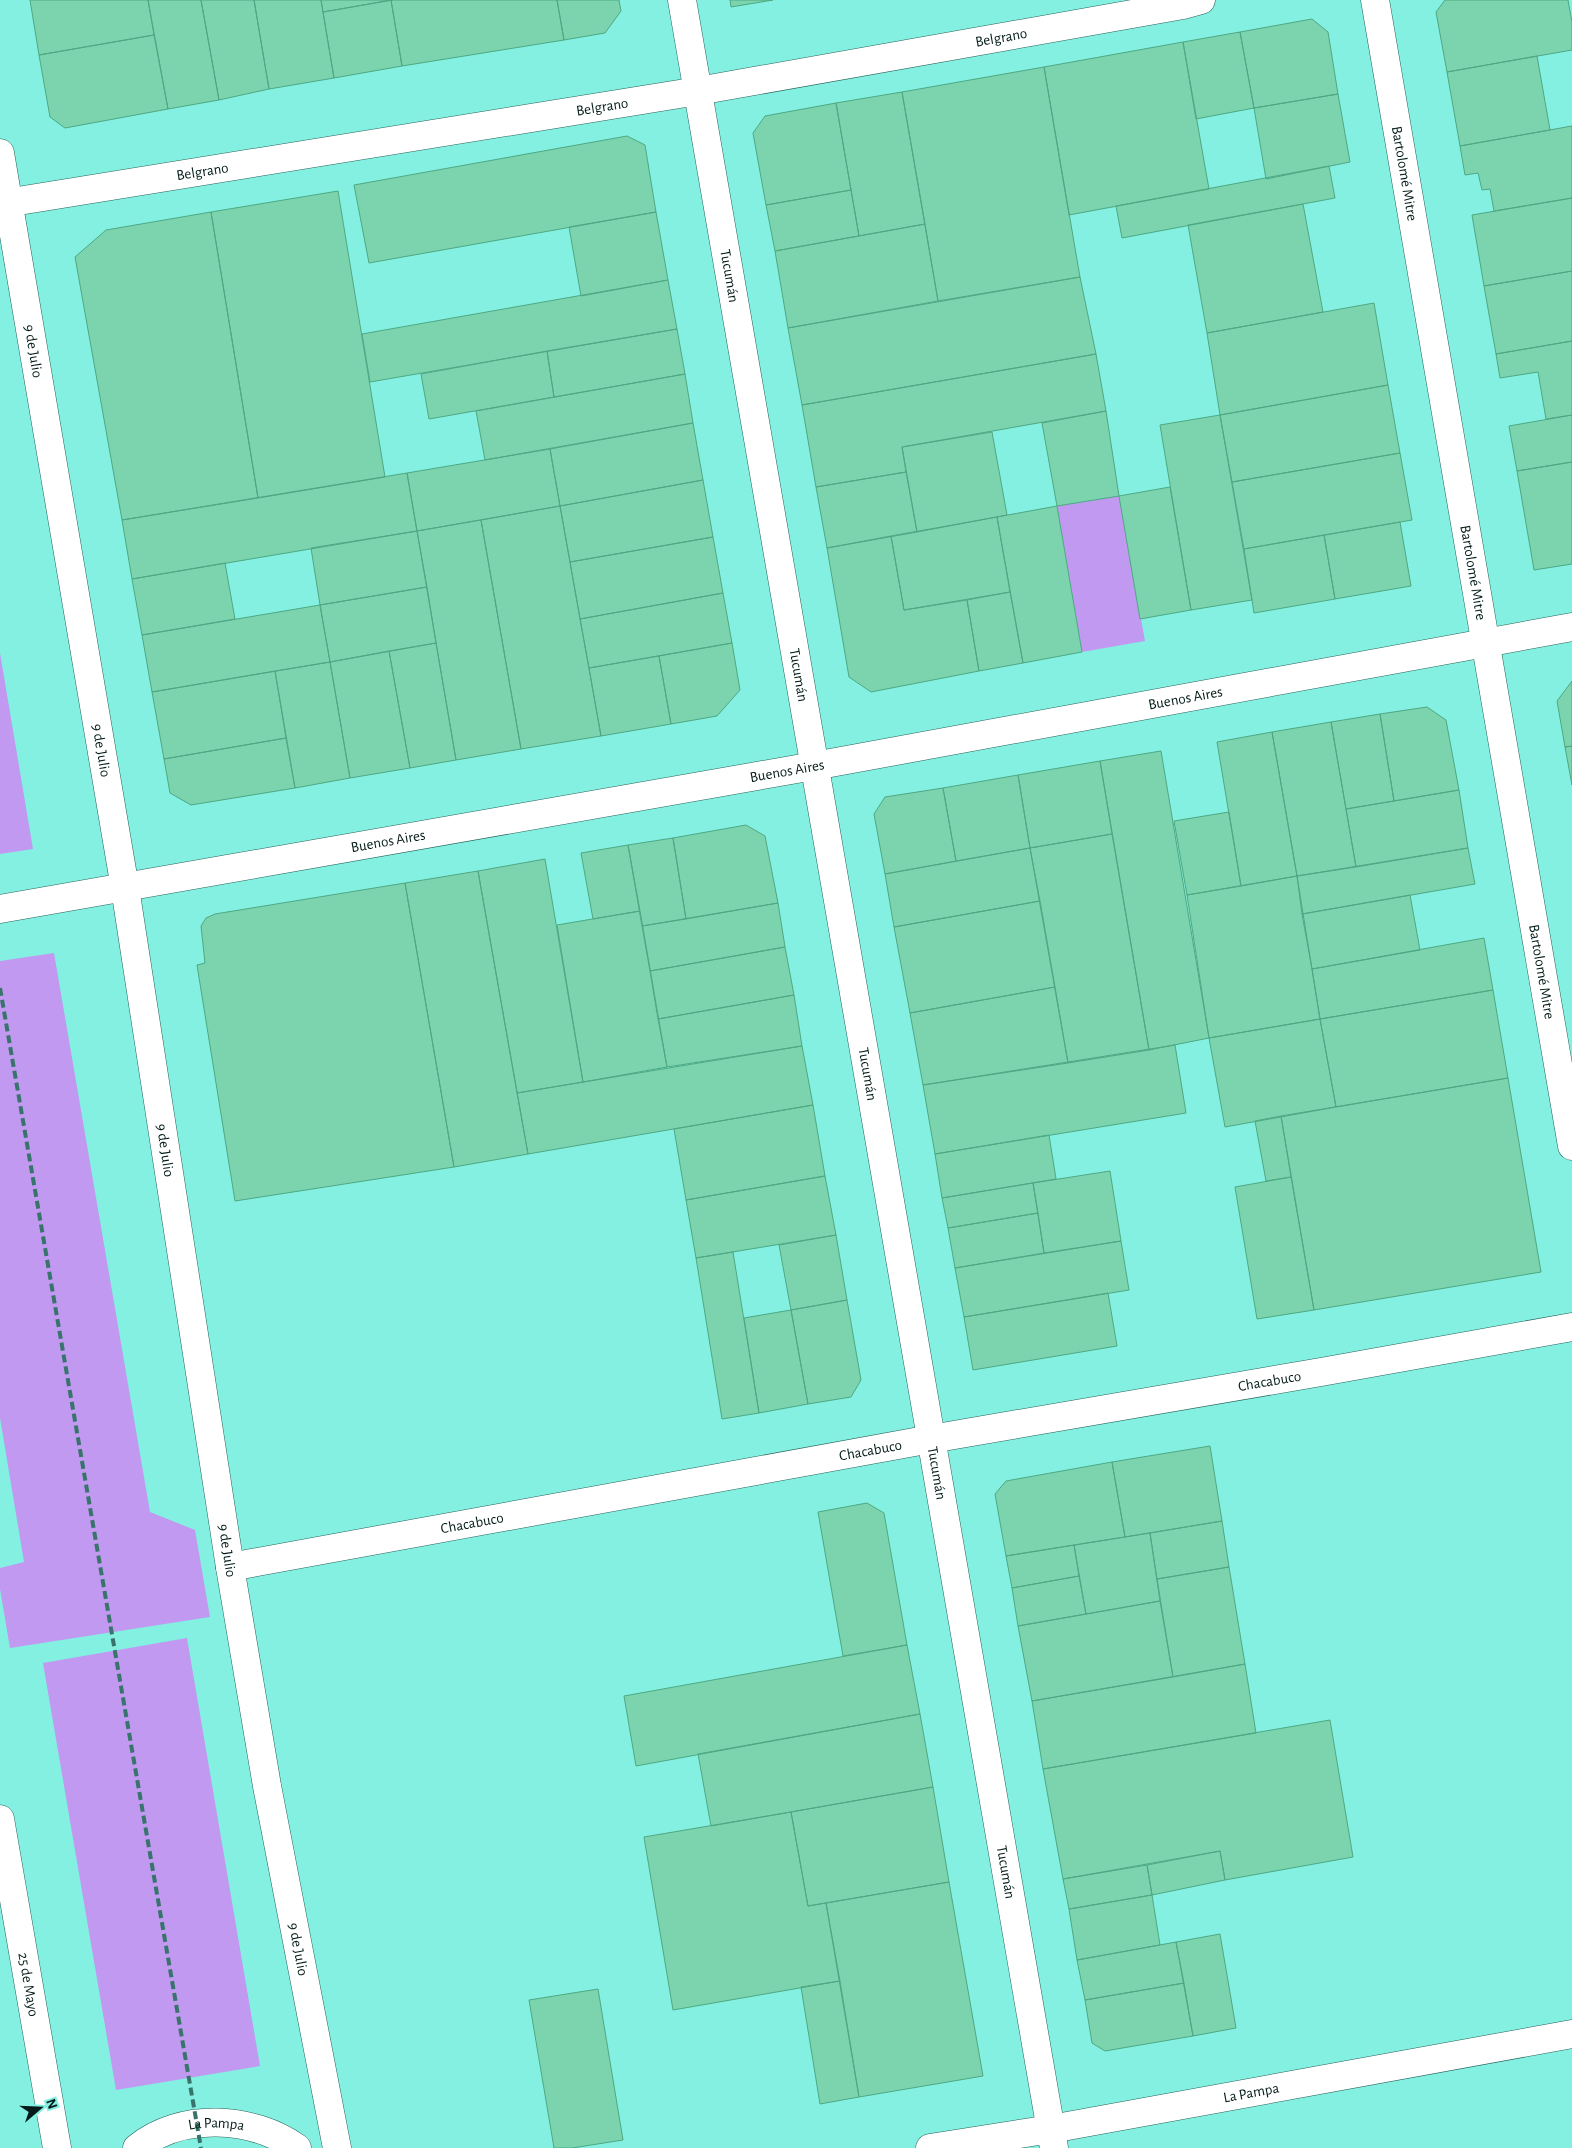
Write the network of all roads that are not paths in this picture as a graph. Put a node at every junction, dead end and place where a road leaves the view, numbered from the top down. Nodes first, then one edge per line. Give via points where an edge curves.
1 (682, 0) edge
2 (1201, 0) edge
3 (1375, 0) edge
4 (698, 91) junction
5 (0, 153) edge
6 (5, 203) edge
7 (1572, 627) edge
8 (1485, 642) junction
9 (814, 766) junction
10 (125, 888) junction
11 (0, 910) edge
12 (1572, 1146) edge
13 (1572, 1326) edge
14 (931, 1439) junction
15 (230, 1566) junction
16 (0, 1819) edge
17 (1572, 2034) edge
18 (1052, 2138) edge
19 (57, 2148) edge
20 (137, 2148) edge
21 (297, 2148) edge
22 (337, 2148) edge
23 (930, 2148) edge

1 - 4 street, Tucumán
2 - 4 street, Belgrano via 1183,6
3 - 8 street, Bartolomé Mitre
4 - 6 street, Belgrano
4 - 9 street, Tucumán
5 - 6 street, 9 de Julio
6 - 10 street, 9 de Julio
7 - 8 street, Buenos Aires
8 - 9 street, Buenos Aires
8 - 12 street, Bartolomé Mitre
9 - 10 street, Buenos Aires
9 - 14 street, Tucumán
10 - 11 street, Buenos Aires
10 - 15 street, 9 de Julio
13 - 14 street, Chacabuco
14 - 15 street, Chacabuco
14 - 18 street, Tucumán
15 - 22 street, 9 de Julio via 267,1786
16 - 19 street, 25 de Mayo
17 - 18 street, La Pampa
18 - 23 street, La Pampa
20 - 21 street, La Pampa via 167,2132 197,2123 228,2122 258,2128

